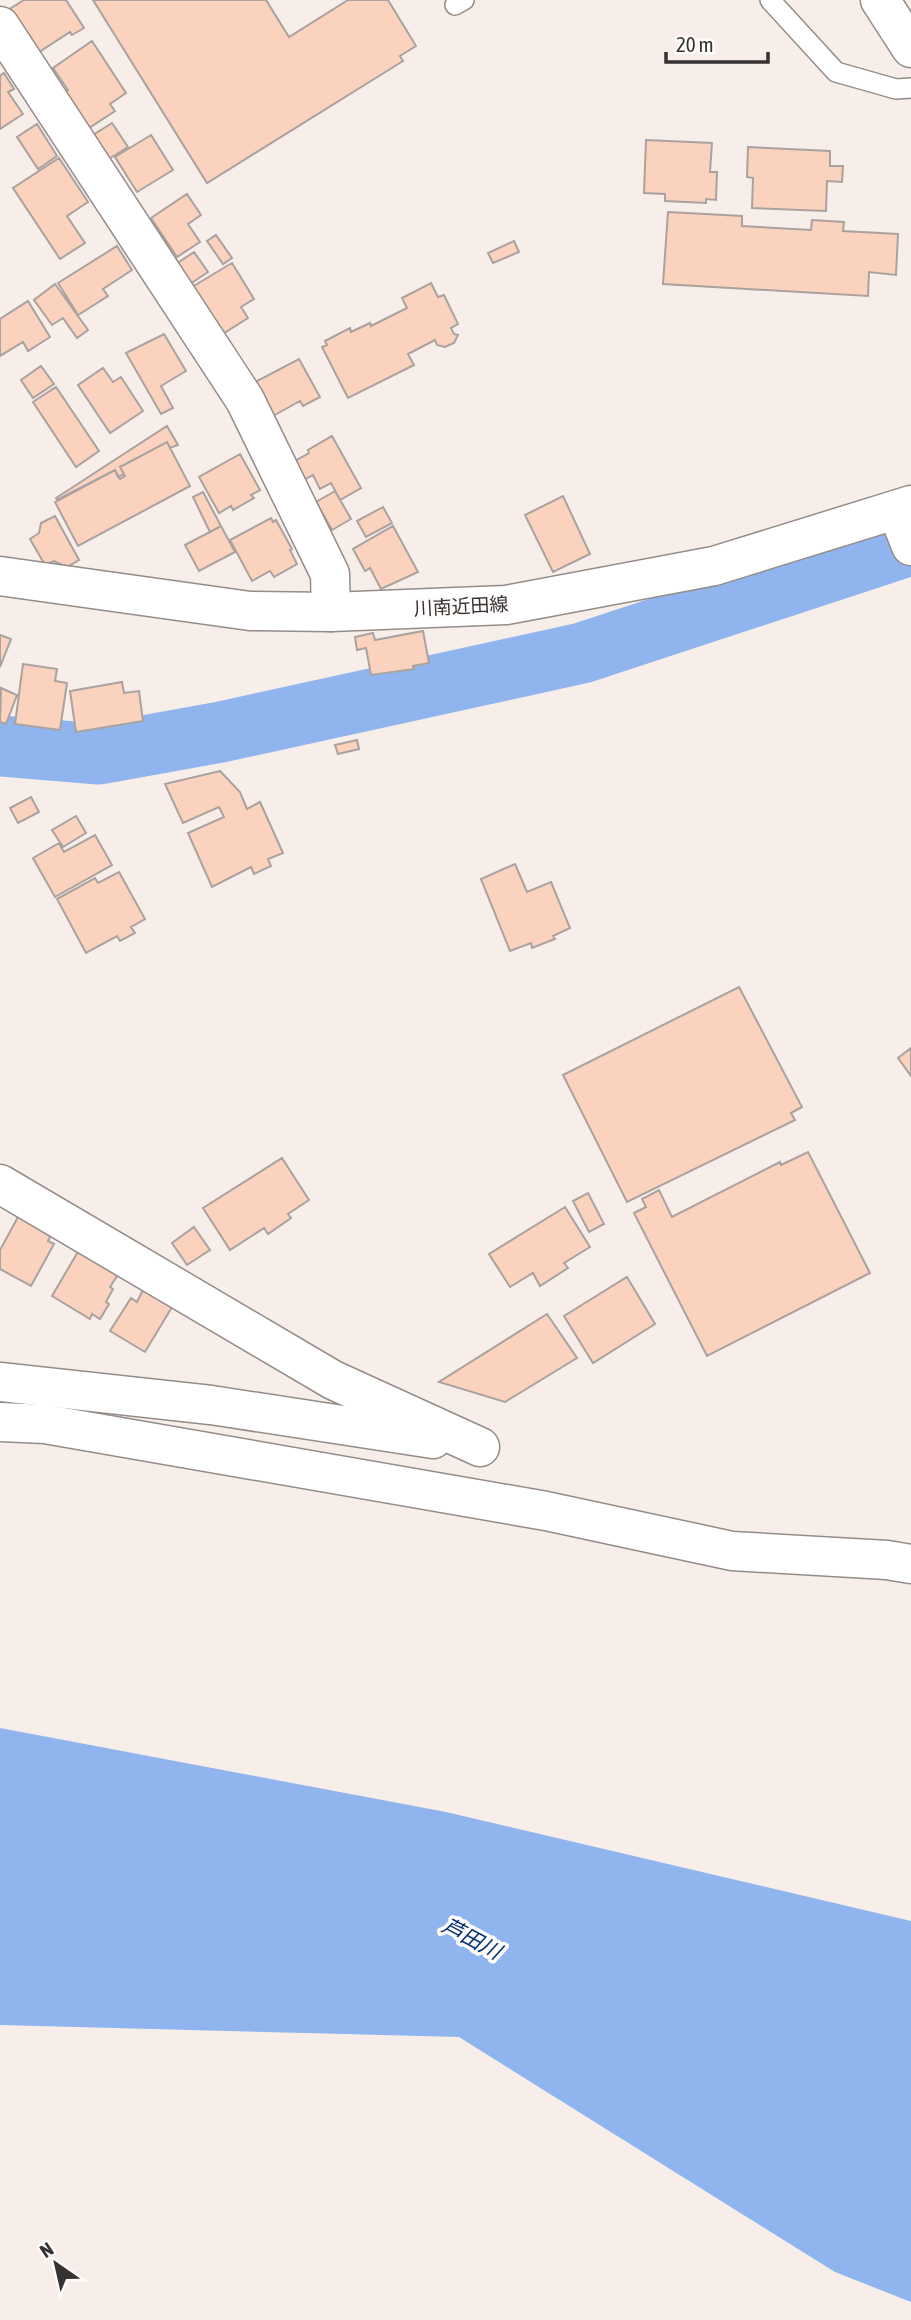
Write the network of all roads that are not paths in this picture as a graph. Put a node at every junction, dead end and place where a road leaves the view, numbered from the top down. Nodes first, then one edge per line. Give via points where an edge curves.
1 (770, 0) edge
2 (880, 0) edge
3 (0, 26) edge
4 (911, 48) edge
5 (911, 89) edge
6 (904, 507) edge
7 (911, 546) edge
8 (0, 576) edge
9 (331, 612) junction
10 (0, 1184) edge
11 (0, 1382) edge
12 (0, 1422) edge
13 (903, 1557) edge

1 - 5 lane via 836,72
2 - 4 street
3 - 9 street via 245,400 330,574
6 - 7 street
6 - 9 street, 川南近田線 via 714,566 506,605
8 - 9 street, 川南近田線 via 250,611
10 - 11 street via 333,1380 481,1447 211,1405
12 - 13 street via 45,1424 546,1511 732,1551

